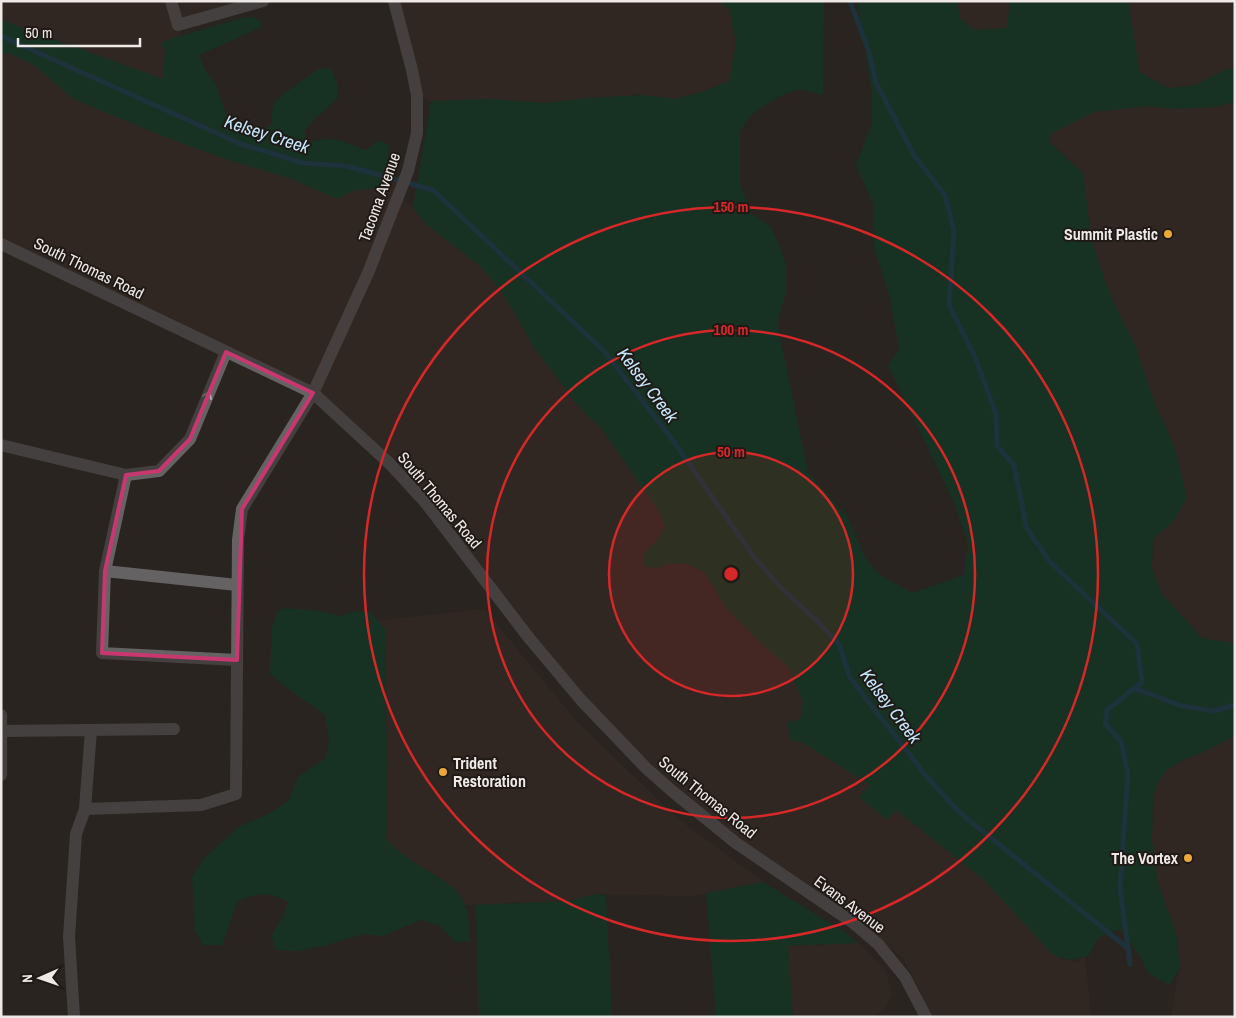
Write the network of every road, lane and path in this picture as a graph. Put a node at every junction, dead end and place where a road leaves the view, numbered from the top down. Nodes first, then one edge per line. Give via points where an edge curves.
1 (171, 1) edge
2 (262, 1) edge
3 (394, 1) edge
4 (1, 244) edge
5 (226, 352) junction
6 (313, 393) junction
7 (1, 445) edge
8 (126, 475) junction
9 (105, 571) junction
10 (237, 585) junction
11 (237, 660) junction
12 (1, 715) edge
13 (174, 729) dead end
14 (91, 730) junction
15 (2, 731) edge
16 (1, 775) edge
17 (85, 809) junction
18 (756, 856) joint
19 (74, 1017) edge
20 (926, 1017) edge

1 - 2 street via 178,25
3 - 6 street, Tacoma Avenue via 417,95 417,133 400,197
4 - 5 street, South Thomas Road
5 - 6 street, South Thomas Road
8 -> 5 street via 159,471 190,439
6 - 10 street, Tacoma Avenue via 242,509
6 - 18 street, South Thomas Road via 390,463 425,502 529,638 581,700 646,768
7 - 8 street
8 - 9 street
9 - 10 street
9 - 11 street via 102,653
10 - 11 street, Tacoma Avenue
11 - 17 street, Tacoma Avenue via 236,794 201,805
12 - 15 street
13 - 14 street
14 - 15 street
14 - 17 street
15 - 16 street
17 - 19 street via 76,834 69,937
18 - 20 street, Evans Avenue via 852,922 878,944 905,976

